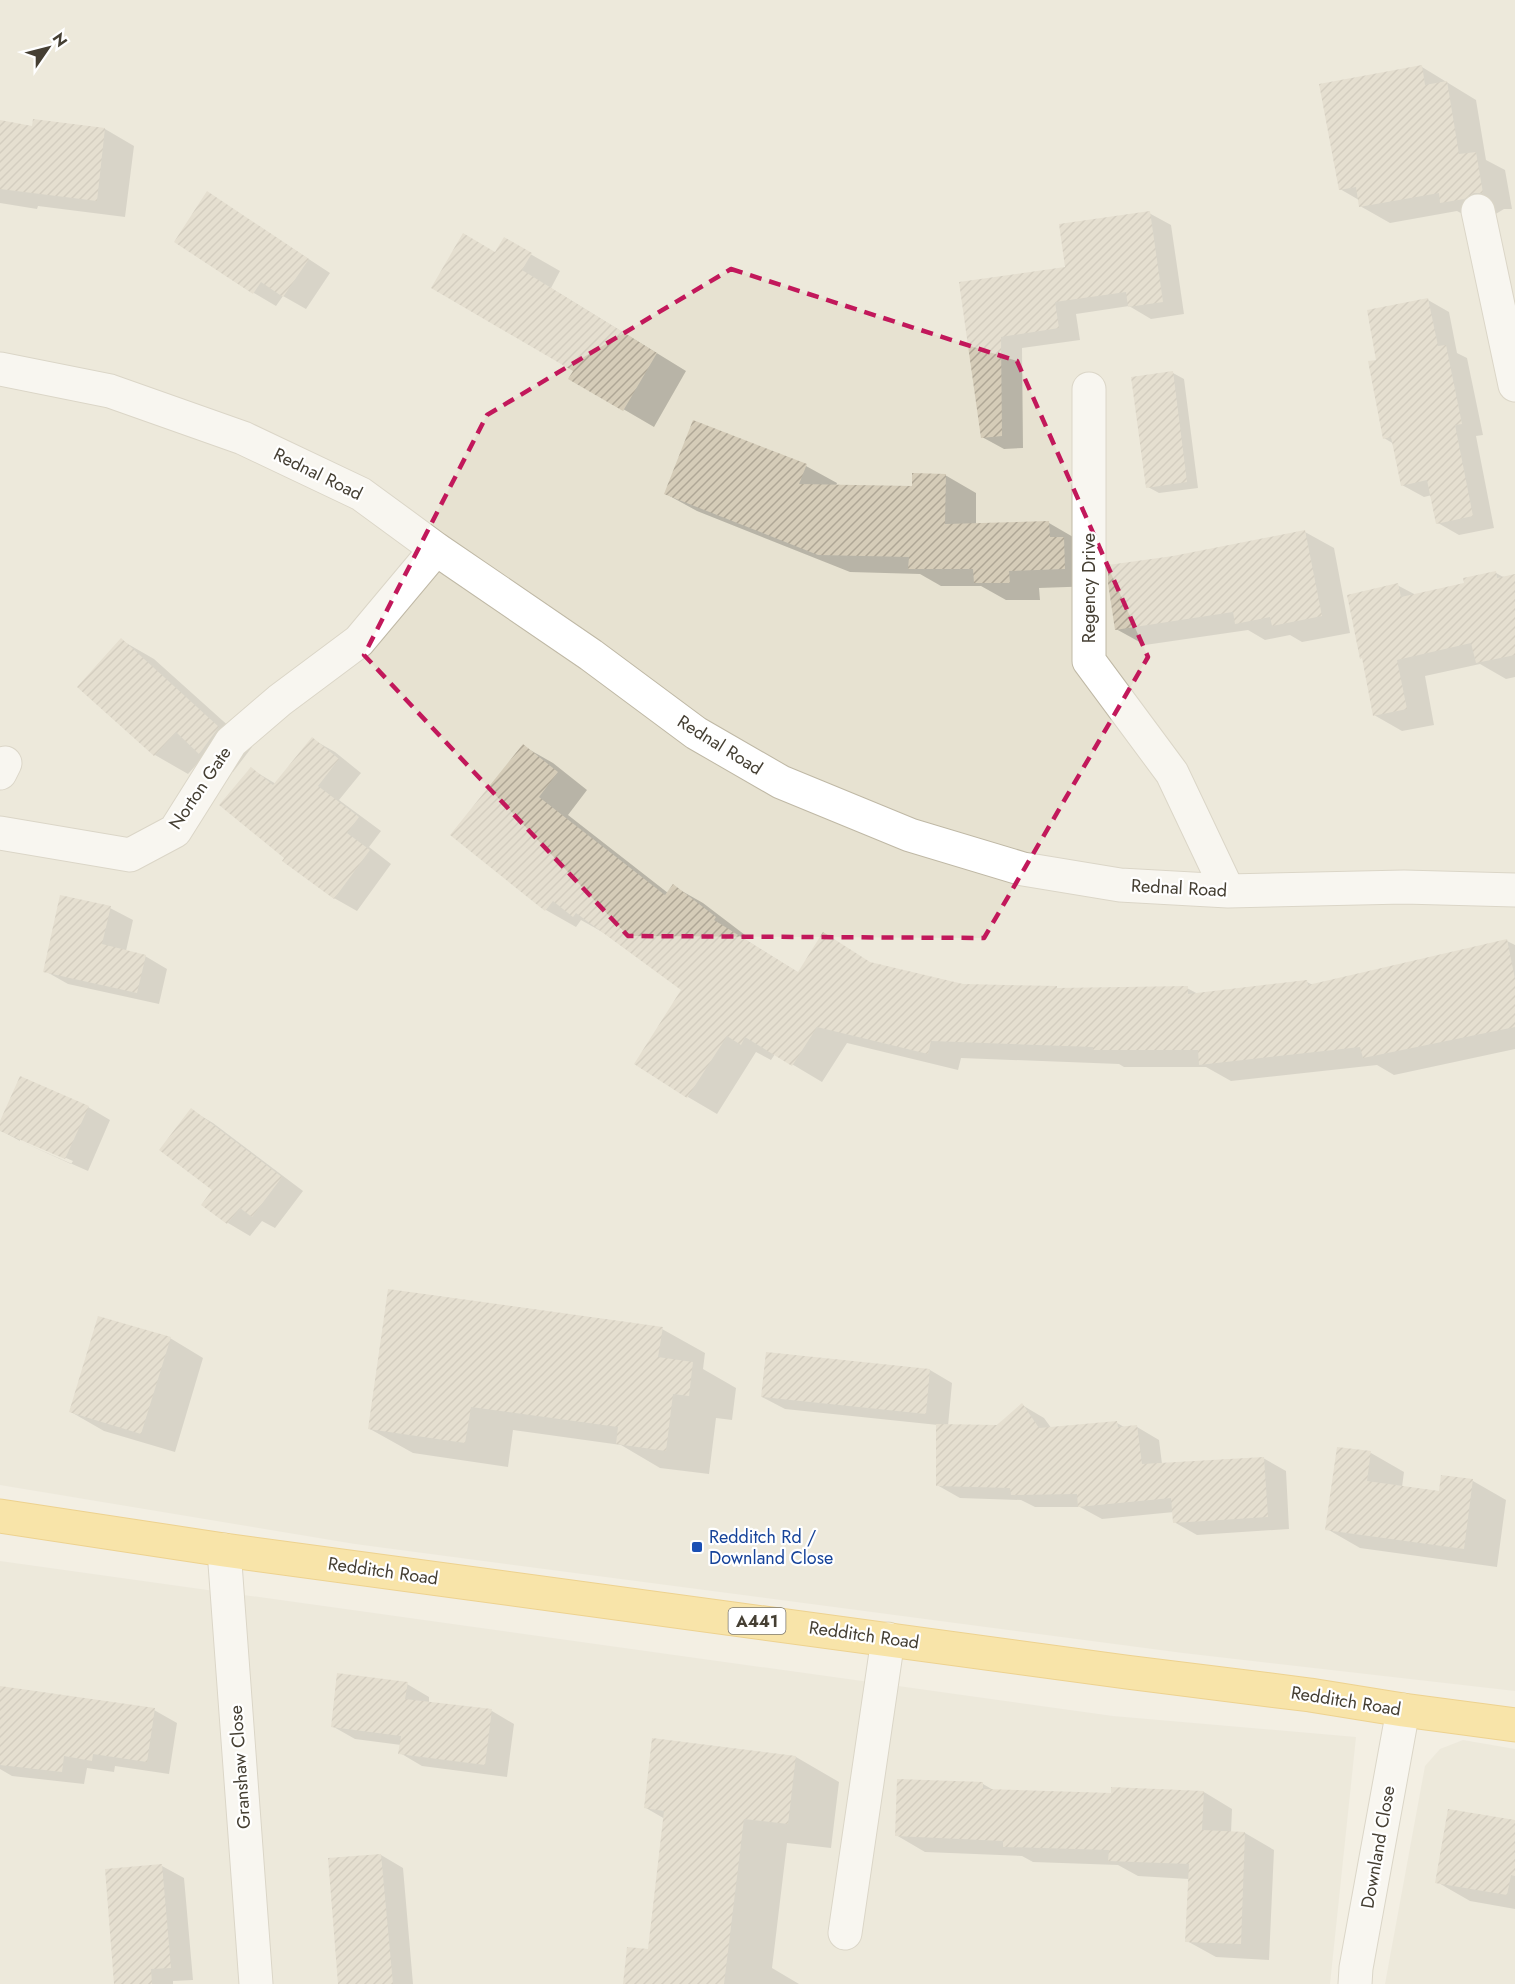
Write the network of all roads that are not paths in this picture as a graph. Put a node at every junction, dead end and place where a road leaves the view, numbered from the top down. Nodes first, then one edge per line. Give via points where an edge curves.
1 (1478, 211) dead end
2 (0, 369) edge
3 (1515, 385) edge
4 (1089, 389) dead end
5 (436, 549) junction
6 (0, 833) edge
7 (1515, 890) edge
8 (1228, 891) junction
9 (0, 1516) edge
10 (224, 1550) junction
11 (888, 1639) junction
12 (1403, 1710) junction
13 (1515, 1725) edge
14 (845, 1933) dead end
15 (256, 1984) edge
16 (1355, 1984) edge

1 - 3 street
2 - 5 street, Rednal Road via 110,391 243,438 361,494
4 - 8 street, Regency Drive via 1089,661 1172,773
5 - 6 street, Norton Gate via 359,640 231,742 176,831 130,855
5 - 8 street, Rednal Road via 591,655 696,733 781,782 910,835 1023,869 1120,885
7 - 8 street, Rednal Road via 1404,887
9 - 10 highway, Redditch Road / A441
10 - 11 highway, Redditch Road / A441
10 - 15 street, Granshaw Close
11 - 12 highway, Redditch Road / A441
11 - 14 street
12 - 13 highway, Redditch Road / A441
12 - 16 street, Downland Close

